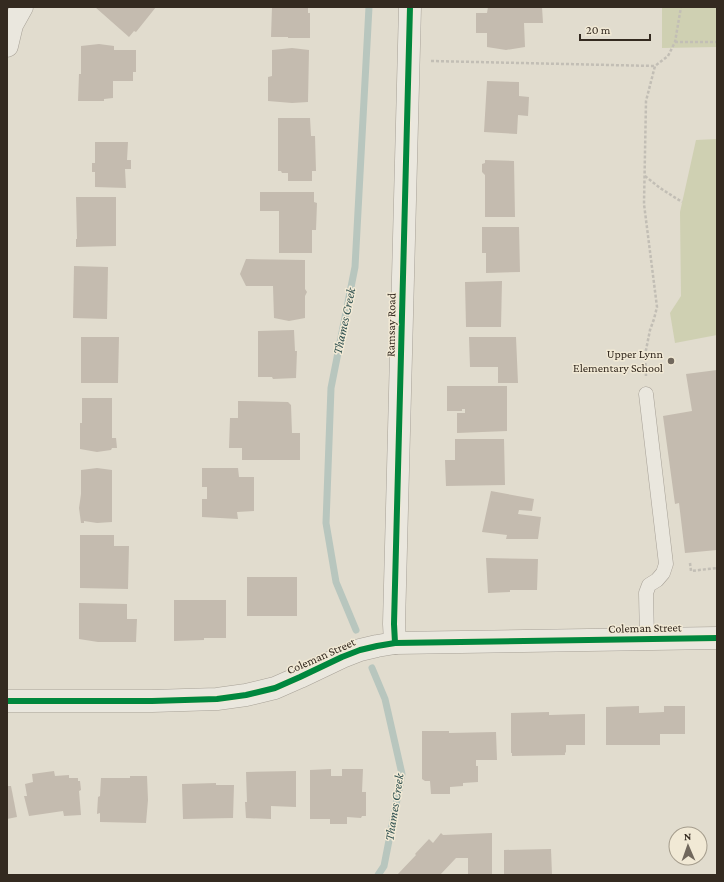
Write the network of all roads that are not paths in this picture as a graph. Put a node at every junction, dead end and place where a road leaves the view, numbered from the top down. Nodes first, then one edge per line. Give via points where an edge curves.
1 (22, 7) edge
2 (410, 7) edge
3 (7, 46) edge
4 (646, 394) road end
5 (717, 638) edge
6 (647, 639) junction
7 (395, 643) junction
8 (7, 701) edge

1 - 3 street via 12,25
2 - 7 street, Ramsay Road
4 - 6 lane via 666,564 663,573 649,585 646,593
5 - 6 street, Coleman Street
6 - 7 street, Coleman Street
7 - 8 street, Coleman Street via 354,652 275,688 246,695 217,699 152,701

